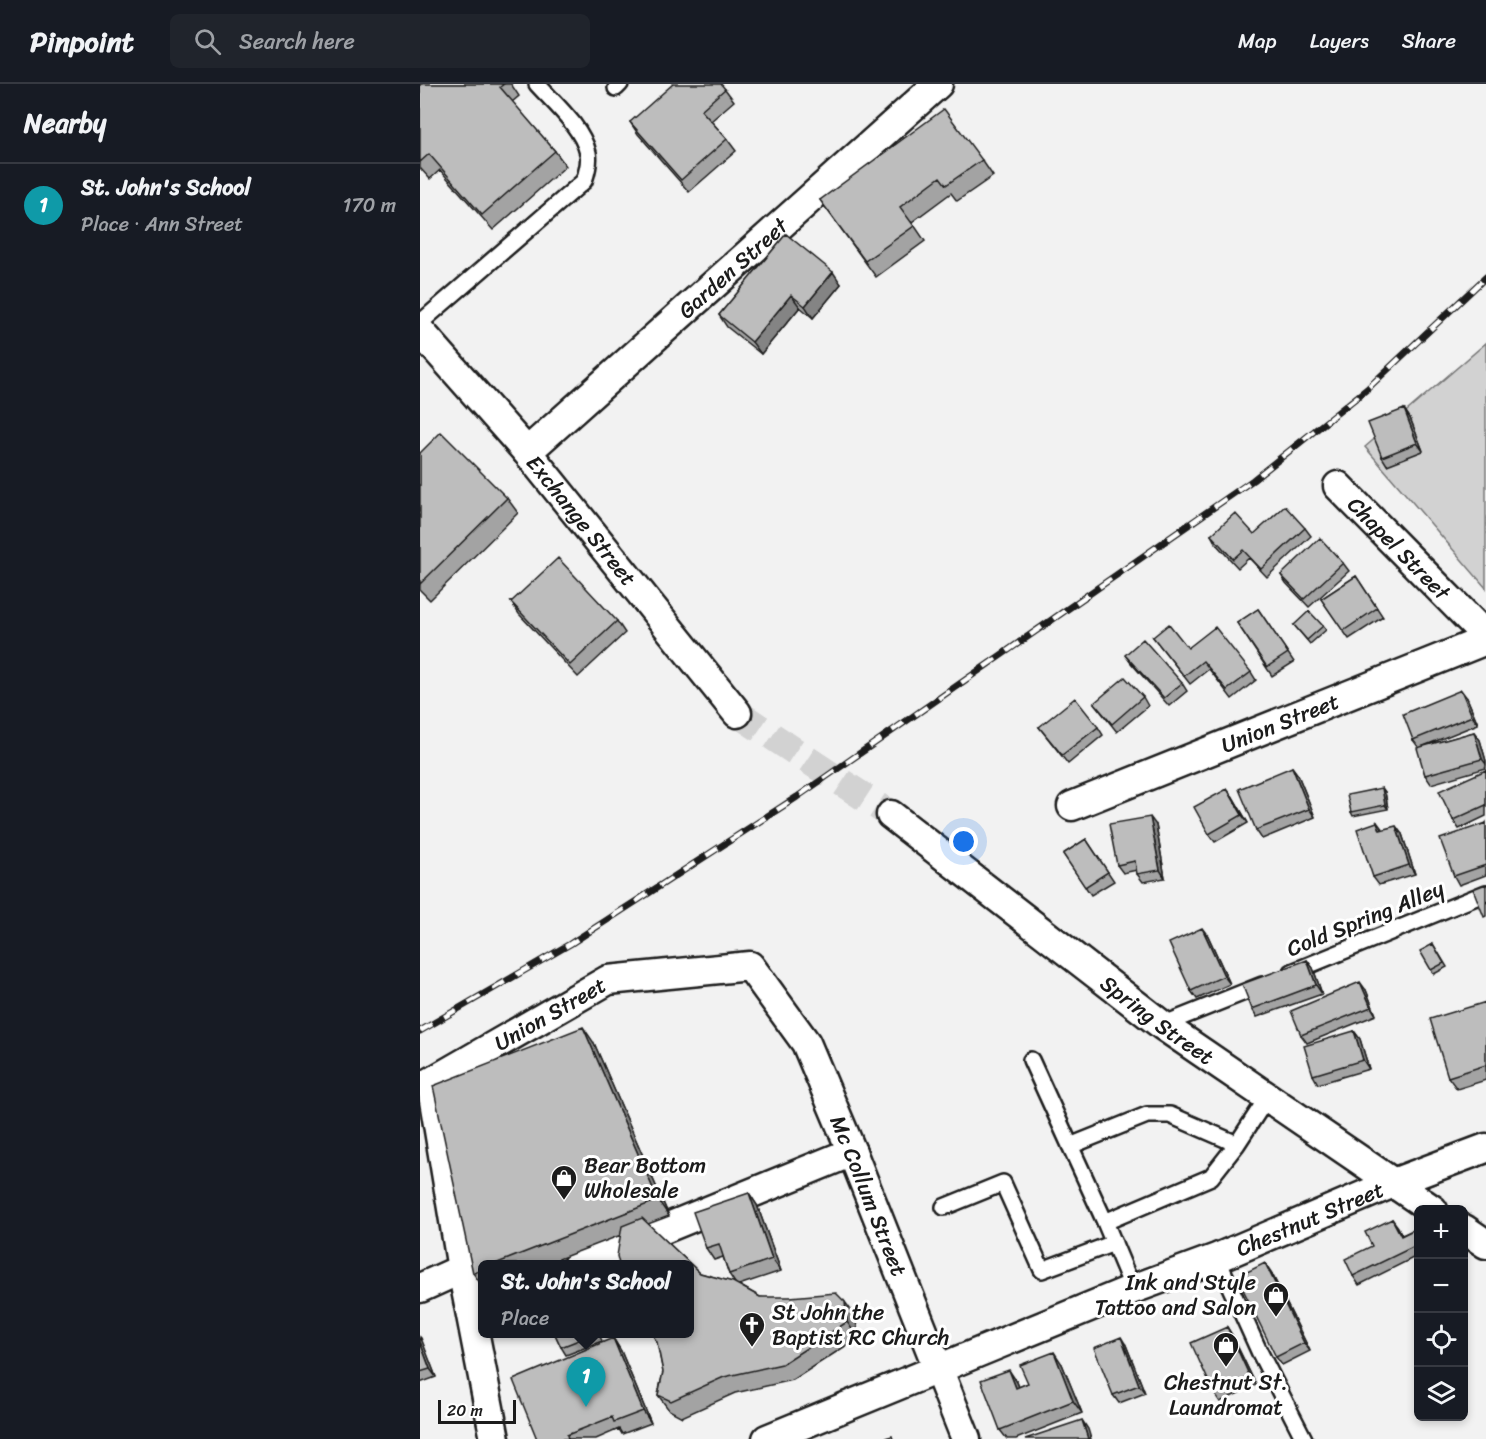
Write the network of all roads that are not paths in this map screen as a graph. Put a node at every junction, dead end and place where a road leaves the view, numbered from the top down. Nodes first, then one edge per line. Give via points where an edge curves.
1 (537, 84) edge
2 (938, 84) edge
3 (420, 323) edge
4 (420, 331) edge
5 (527, 452) junction
6 (1338, 486) dead end
7 (1486, 638) edge
8 (737, 713) tunnel mouth
9 (1072, 806) dead end
10 (891, 815) tunnel mouth
11 (1486, 893) edge
12 (750, 966) joint
13 (1162, 1026) junction
14 (1031, 1060) dead end
15 (1267, 1098) junction
16 (1238, 1144) junction
17 (1070, 1146) junction
18 (1486, 1148) edge
19 (852, 1152) junction
20 (1393, 1184) junction
21 (1427, 1205) edge
22 (944, 1207) dead end
23 (1105, 1222) junction
24 (1468, 1232) edge
25 (1114, 1243) junction
26 (1486, 1244) edge
27 (1217, 1258) junction
28 (588, 1260) edge
29 (462, 1269) junction
30 (420, 1288) edge
31 (1133, 1289) junction
32 (476, 1306) edge
33 (481, 1338) edge
34 (938, 1370) junction
35 (495, 1439) edge
36 (767, 1439) edge
37 (966, 1439) edge
38 (1304, 1439) edge

1 - 3 lane via 574,124 588,153 584,181
2 - 5 street, Garden Street
4 - 5 street, Exchange Street
5 - 8 street, Exchange Street
6 - 7 street, Chapel Street
7 - 9 street, Union Street
10 - 13 street, Spring Street
11 - 13 lane, Cold Spring Alley
12 - 19 street, Mc Collum Street via 806,1043
12 - 29 street, Union Street via 608,980 431,1082
13 - 15 street, Spring Street
14 - 17 lane
15 - 16 lane
15 - 20 street, Spring Street
16 - 17 lane via 1170,1115 1147,1114
16 - 23 lane via 1211,1177
17 - 23 lane
18 - 20 street, Chestnut Street
19 - 28 street
19 - 34 street, Mc Collum Street
20 - 21 street, Spring Street
20 - 27 street, Chestnut Street
22 - 25 lane via 1003,1184 1042,1270
23 - 25 lane
24 - 26 street
25 - 31 lane
27 - 31 street, Chestnut Street
27 - 38 lane
29 - 30 street
29 - 32 street
31 - 34 street, Chestnut Street
33 - 35 street
34 - 36 street, Chestnut Street
34 - 37 street, Mc Collum Street

